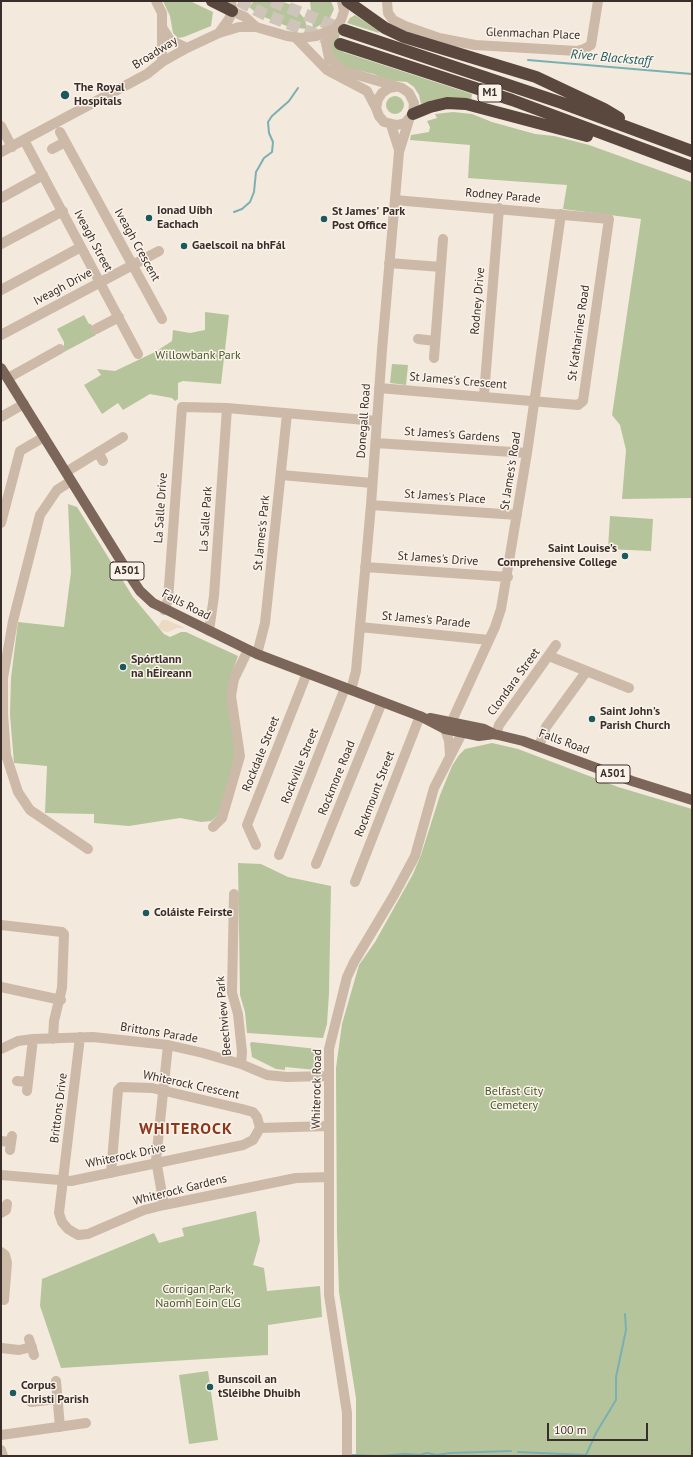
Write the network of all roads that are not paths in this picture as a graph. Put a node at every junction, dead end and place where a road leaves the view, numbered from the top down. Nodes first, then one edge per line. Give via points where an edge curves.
1 (156, 1) edge
2 (212, 1) edge
3 (387, 1) edge
4 (598, 1) edge
5 (344, 3) edge
6 (232, 6) edge
7 (162, 27) junction
8 (256, 27) junction
9 (340, 28) junction
10 (218, 33) junction
11 (295, 37) junction
12 (340, 44) tunnel mouth
13 (187, 48) junction
14 (162, 62) junction
15 (395, 87) junction
16 (376, 108) junction
17 (411, 117) junction
18 (391, 125) junction
19 (1, 126) edge
20 (60, 132) dead end
21 (638, 132) junction
22 (24, 140) junction
23 (65, 142) junction
24 (12, 146) junction
25 (636, 148) junction
26 (52, 149) dead end
27 (692, 151) edge
28 (1, 152) edge
29 (399, 152) junction
30 (692, 167) edge
31 (43, 175) junction
32 (1, 198) edge
33 (395, 200) junction
34 (499, 208) junction
35 (63, 212) junction
36 (561, 214) junction
37 (609, 219) joint
38 (443, 239) dead end
39 (1, 244) edge
40 (82, 247) junction
41 (159, 251) dead end
42 (389, 264) junction
43 (133, 265) junction
44 (441, 267) junction
45 (100, 282) junction
46 (1, 290) edge
47 (119, 317) junction
48 (162, 319) dead end
49 (96, 329) dead end
50 (1, 335) edge
51 (418, 339) dead end
52 (435, 341) junction
53 (60, 349) dead end
54 (138, 354) dead end
55 (434, 358) dead end
56 (1, 368) edge
57 (8, 378) junction
58 (379, 388) junction
59 (484, 395) junction
60 (534, 400) junction
61 (24, 404) junction
62 (227, 408) junction
63 (287, 414) junction
64 (1, 417) edge
65 (377, 421) junction
66 (44, 437) junction
67 (123, 437) dead end
68 (376, 443) junction
69 (527, 453) junction
70 (66, 472) junction
71 (281, 475) junction
72 (71, 481) junction
73 (372, 483) junction
74 (371, 505) junction
75 (517, 515) junction
76 (1, 524) edge
77 (365, 567) junction
78 (508, 577) junction
79 (164, 610) junction
80 (360, 627) junction
81 (210, 631) junction
82 (489, 640) junction
83 (556, 645) dead end
84 (252, 652) junction
85 (549, 656) junction
86 (586, 672) junction
87 (307, 673) junction
88 (628, 688) dead end
89 (348, 689) junction
90 (382, 702) junction
91 (421, 717) junction
92 (448, 726) junction
93 (463, 730) junction
94 (495, 734) junction
95 (539, 746) junction
96 (450, 755) junction
97 (692, 800) edge
98 (213, 826) dead end
99 (256, 845) dead end
100 (88, 849) dead end
101 (279, 855) dead end
102 (316, 864) dead end
103 (354, 882) dead end
104 (234, 894) dead end
105 (1, 926) edge
106 (1, 987) edge
107 (60, 1000) junction
108 (80, 1037) junction
109 (33, 1039) junction
110 (53, 1039) junction
111 (168, 1045) junction
112 (4, 1047) edge
113 (240, 1064) junction
114 (328, 1076) junction
115 (17, 1081) dead end
116 (162, 1090) junction
117 (329, 1126) junction
118 (260, 1128) junction
119 (156, 1163) junction
120 (110, 1173) junction
121 (1, 1175) edge
122 (329, 1177) junction
123 (63, 1182) junction
124 (6, 1204) dead end
125 (164, 1205) junction
126 (1, 1213) edge
127 (2, 1253) edge
128 (4, 1300) dead end
129 (32, 1347) dead end
130 (1, 1348) edge
131 (56, 1381) dead end
132 (58, 1399) junction
133 (31, 1402) dead end
134 (86, 1423) dead end
135 (60, 1427) junction
136 (1, 1435) edge
137 (1, 1450) edge
138 (3, 1456) edge
139 (347, 1456) edge

1 - 7 street via 162,13
2 - 6 highway
3 - 4 street, Glenmachan Place via 390,17 404,26 439,38 475,45 577,51 584,50 591,44
5 - 9 street
5 - 21 highway via 394,32 424,44 536,77 604,109
6 - 8 street
6 - 10 street, Broadway via 230,19
7 - 13 street via 170,40
7 - 14 street
8 - 10 street, Broadway via 239,27
8 - 11 street
9 - 11 street via 316,36
9 - 15 street via 328,37 325,47 328,58 344,71
9 - 21 highway, M1 via 562,103
10 - 13 street, Broadway
11 - 16 street via 327,70 367,91
12 - 25 highway, M1 via 512,100
13 - 14 street, Broadway
14 - 22 street, Broadway via 147,74
15 - 16 street via 382,92
15 - 17 street via 405,89 412,96 415,108
16 - 18 street via 381,119
17 - 18 street via 401,125
17 - 25 highway via 430,107 447,103 466,104
17 - 29 street, Donegall Road
18 - 29 street, Donegall Road
19 - 24 street
20 - 23 street, Iveagh Crescent
21 - 27 highway, M1
22 - 24 street, Broadway
22 - 31 street, Iveagh Street
23 - 26 street
23 - 43 street, Iveagh Crescent
24 - 28 street, Broadway
25 - 30 highway, M1
29 - 33 street, Donegall Road
31 - 32 street
31 - 35 street, Iveagh Street
33 - 34 street, Rodney Parade
33 - 42 street, Donegall Road
34 - 36 street, Rodney Parade
34 - 59 street, Rodney Drive
35 - 39 street
35 - 40 street, Iveagh Street
36 - 37 street, Rodney Parade
36 - 60 street, St James's Road
37 - 60 street, St Katharines Road via 582,401 578,405
38 - 44 street
40 - 45 street, Iveagh Street
40 - 46 street
41 - 43 street, Iveagh Drive
42 - 44 street
42 - 58 street, Donegall Road
43 - 45 street, Iveagh Drive
43 - 48 street, Iveagh Crescent
44 - 52 street
45 - 47 street, Iveagh Street
45 - 50 street, Iveagh Drive
47 - 49 street
47 - 54 street, Iveagh Street
51 - 52 street
52 - 55 street
53 - 57 street
56 - 57 main road, Falls Road / A501
57 - 61 main road, Falls Road / A501
58 - 59 street, St James's Crescent
58 - 65 street, Donegall Road
59 - 60 street, St James's Crescent
60 - 69 street, St James's Road
61 - 64 street
61 - 66 main road, Falls Road / A501
62 - 63 street
62 - 79 street, La Salle Drive via 182,407 168,600
62 - 81 street, La Salle Park
63 - 65 street
63 - 71 street, St James's Park
65 - 68 street, Donegall Road
66 - 70 main road, Falls Road / A501
66 - 76 street via 20,451
67 - 70 street via 101,457
68 - 69 street, St James's Gardens
68 - 73 street, Donegall Road
69 - 75 street, St James's Road
70 - 72 main road, Falls Road / A501
71 - 73 street
71 - 84 street, St James's Park via 265,623
72 - 79 main road, Falls Road / A501 via 140,591
72 - 100 street via 57,490 40,515 13,621 3,678 3,714 6,755 18,792 30,810
73 - 74 street, Donegall Road
74 - 75 street, St James's Place
74 - 77 street, Donegall Road
75 - 78 street, St James's Road
77 - 78 street, St James's Drive
77 - 80 street, Donegall Road
78 - 82 street, St James's Road via 501,609
79 - 81 main road, Falls Road / A501
80 - 82 street, St James's Parade
80 - 89 street, Donegall Road via 356,675
81 - 84 main road, Falls Road / A501
82 - 92 street, St James's Road
83 - 85 street, Clondara Street
84 - 87 main road, Falls Road / A501
84 - 98 street via 234,679 231,696 240,756 222,818
85 - 86 street
85 - 94 street, Clondara Street
86 - 88 street
86 - 95 street via 546,727
87 - 89 main road, Falls Road / A501
87 - 99 street, Rockdale Street via 247,825
89 - 90 main road, Falls Road / A501
89 - 101 street, Rockville Street
90 - 91 main road, Falls Road / A501
90 - 102 street, Rockmore Road
91 - 92 main road, Falls Road / A501
91 - 103 street, Rockmount Street
92 - 93 main road, Falls Road / A501
92 - 96 street
93 - 94 main road, Falls Road / A501 via 484,729
93 - 96 street, Whiterock Road
94 - 95 main road, Falls Road / A501
95 - 97 main road, Falls Road / A501 via 632,781
96 - 114 street, Whiterock Road via 432,794 415,856 354,962 348,977 329,1049
104 - 113 street, Beechview Park via 232,993 238,1014 242,1052
105 - 107 street via 64,934
106 - 107 street
107 - 110 street via 54,1021
108 - 110 street, Brittons Parade
108 - 111 street, Brittons Parade
108 - 123 street, Brittons Drive
109 - 110 street, Brittons Parade
109 - 112 street, Brittons Parade via 18,1041
109 - 115 street via 28,1087
111 - 113 street, Brittons Parade via 203,1052
111 - 116 street
113 - 114 street, Brittons Parade via 267,1075
114 - 117 street, Whiterock Road
116 - 118 street, Whiterock Crescent via 253,1112
116 - 119 street
116 - 120 street, Whiterock Crescent via 125,1086 118,1090
117 - 118 street
117 - 122 street, Whiterock Road
118 - 119 street, Whiterock Drive via 253,1140 243,1145
119 - 120 street, Whiterock Drive
119 - 125 street
120 - 123 street, Whiterock Drive
121 - 123 street, Whiterock Drive
122 - 125 street, Whiterock Gardens via 296,1178
122 - 139 street, Whiterock Road via 329,1295 347,1413
123 - 125 street, Whiterock Gardens via 59,1213 68,1229 78,1235 88,1234 144,1210
124 - 126 street via 6,1210
127 - 128 street via 7,1263
129 - 130 street via 19,1350
131 - 132 street
132 - 133 street
132 - 135 street
134 - 135 street
135 - 136 street
137 - 138 street

